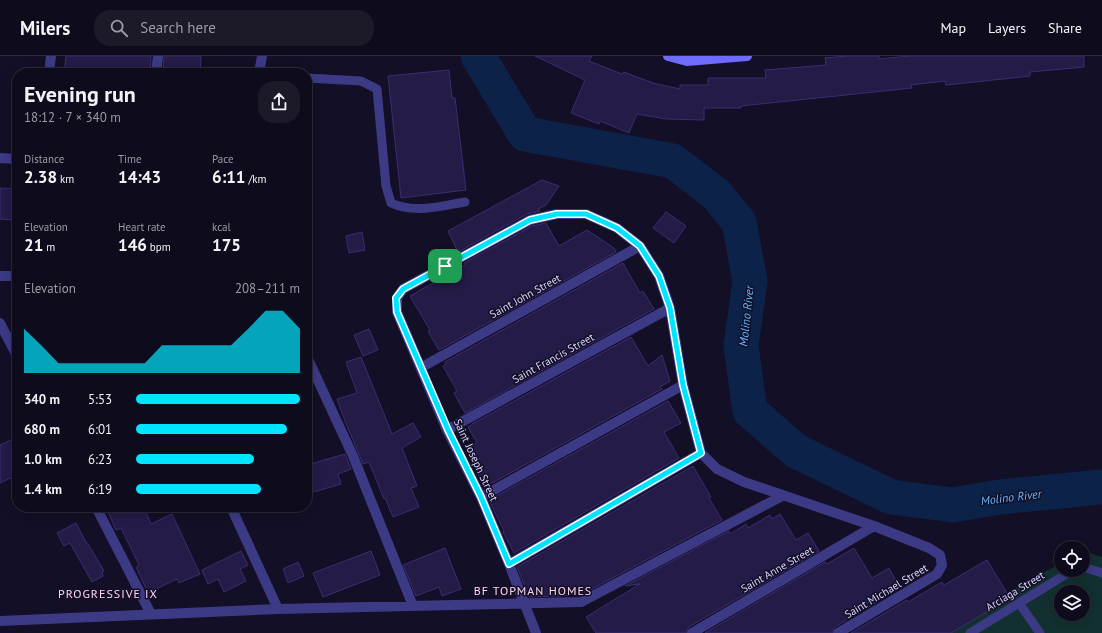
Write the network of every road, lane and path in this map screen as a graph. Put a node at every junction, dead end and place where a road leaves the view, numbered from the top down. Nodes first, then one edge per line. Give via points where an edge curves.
1 (51, 56) edge
2 (158, 56) edge
3 (262, 56) edge
4 (668, 56) edge
5 (747, 56) edge
6 (687, 58) edge
7 (50, 68) edge
8 (157, 68) edge
9 (260, 68) edge
10 (312, 78) edge
11 (0, 158) edge
12 (12, 159) edge
13 (465, 202) dead end
14 (640, 246) junction
15 (0, 276) edge
16 (12, 276) edge
17 (670, 308) junction
18 (0, 323) edge
19 (12, 346) edge
20 (422, 367) junction
21 (312, 368) edge
22 (683, 385) junction
23 (448, 430) junction
24 (701, 453) junction
25 (782, 496) junction
26 (481, 497) junction
27 (99, 512) edge
28 (233, 512) edge
29 (874, 526) junction
30 (509, 564) junction
31 (1090, 569) edge
32 (1102, 573) edge
33 (1062, 577) edge
34 (1019, 603) junction
35 (525, 604) junction
36 (413, 606) junction
37 (278, 609) junction
38 (152, 614) junction
39 (0, 621) edge
40 (536, 633) edge
41 (692, 633) edge
42 (838, 633) edge
43 (970, 633) edge
44 (1040, 633) edge

1 - 7 street
2 - 8 street
3 - 9 street
4 - 6 street
5 - 6 street
10 - 13 lane via 361,81 377,90 386,186 392,204 413,210
11 - 12 street
14 - 17 street via 659,276
14 - 20 street, Saint John Street
14 - 20 street, Saint Joseph Street via 617,228 586,214 557,214 530,220 403,289 396,298 397,312
15 - 16 street
17 - 22 street
17 - 23 street, Saint Francis Street
18 - 19 street
20 - 23 street, Saint Joseph Street
21 - 36 street via 352,456
22 - 24 street
22 - 26 street
23 - 26 street, Saint Joseph Street
24 - 25 street via 717,469
24 - 30 street
25 - 29 street
25 - 35 street via 581,602
26 - 30 street, Saint Joseph Street
27 - 38 street
28 - 37 street
29 - 41 street, Saint Anne Street
29 - 42 street, Saint Michael Street via 929,548 940,555 942,565 932,578
30 - 35 street, Saint Joseph Street
31 - 32 lane
33 - 34 lane, Arciaga Street
34 - 43 lane, Arciaga Street
34 - 44 lane
35 - 36 street
35 - 40 street, Saint Joseph Street
36 - 37 street
37 - 38 street
38 - 39 street

